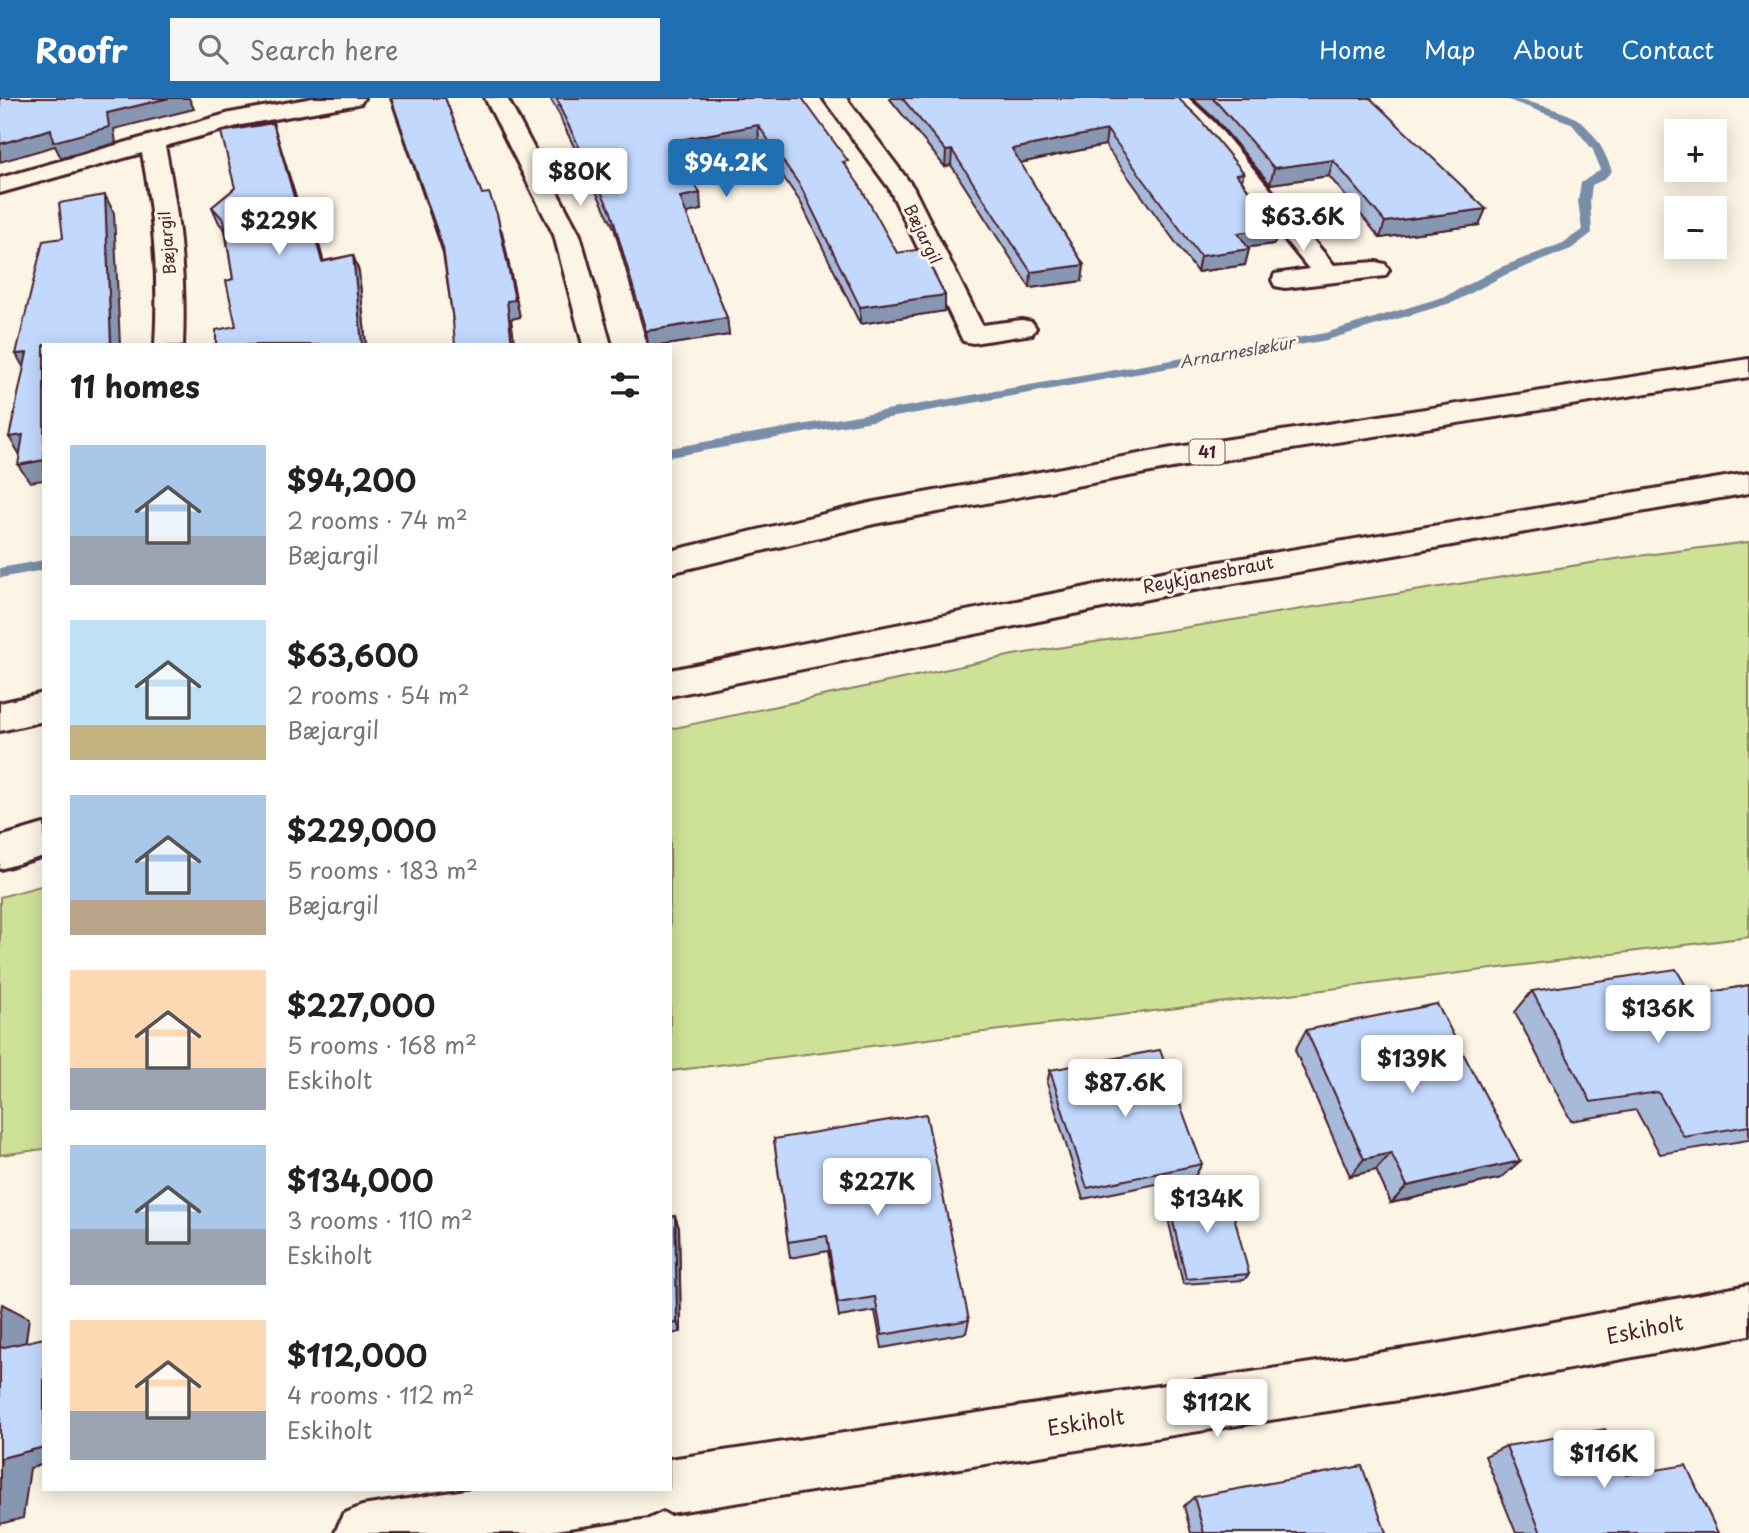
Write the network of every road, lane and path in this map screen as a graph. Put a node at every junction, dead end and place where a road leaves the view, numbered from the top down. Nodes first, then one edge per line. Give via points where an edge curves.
1 (353, 98) edge
2 (496, 98) edge
3 (834, 98) edge
4 (1174, 98) edge
5 (232, 108) edge
6 (152, 142) junction
7 (0, 186) edge
8 (1376, 270) dead end
9 (1327, 274) junction
10 (1285, 280) dead end
11 (1023, 328) dead end
12 (169, 343) edge
13 (596, 343) edge
14 (1749, 368) edge
15 (1749, 482) edge
16 (672, 562) edge
17 (672, 683) edge
18 (42, 707) edge
19 (0, 717) edge
20 (42, 841) edge
21 (0, 853) edge
22 (1749, 1310) edge
23 (672, 1486) edge
24 (636, 1491) edge
25 (362, 1533) edge

1 - 5 main road
2 - 13 main road via 567,235
3 - 11 main road, Bæjargil via 901,187 972,335
4 - 9 main road via 1206,127
5 - 6 main road
6 - 7 main road
6 - 12 main road, Bæjargil via 170,270
8 - 9 main road
9 - 10 main road
14 - 16 main road, 41 via 1172,458 874,513
15 - 17 main road, Reykjanesbraut via 1177,580
18 - 19 main road
20 - 21 main road
22 - 23 main road, Eskiholt via 1438,1369
24 - 25 main road

